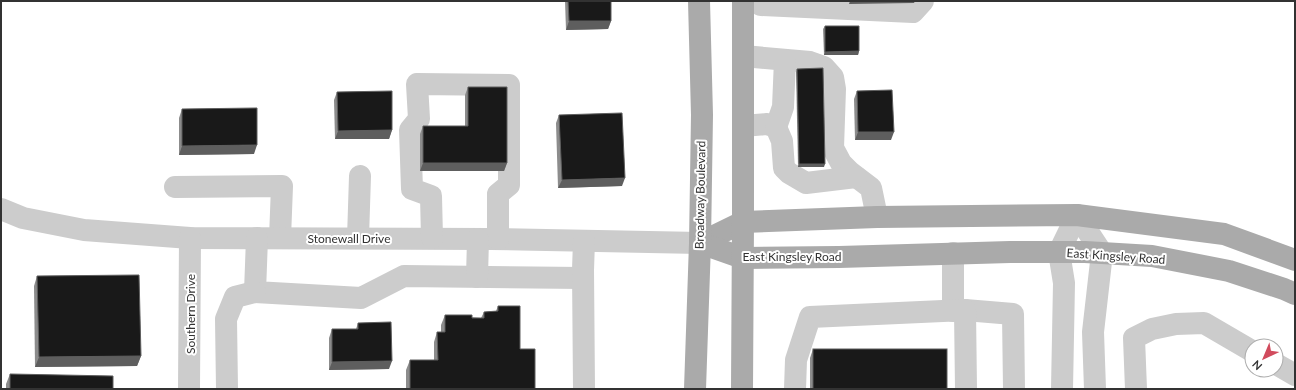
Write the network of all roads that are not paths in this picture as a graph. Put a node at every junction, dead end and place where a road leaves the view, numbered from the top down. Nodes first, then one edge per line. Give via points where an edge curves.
1 (699, 1) edge
2 (743, 1) edge
3 (759, 1) edge
4 (923, 1) edge
5 (743, 56) junction
6 (785, 60) junction
7 (743, 126) junction
8 (776, 127) junction
9 (360, 176) dead end
10 (856, 177) junction
11 (175, 188) dead end
12 (1, 211) edge
13 (1077, 215) junction
14 (877, 217) junction
15 (743, 222) junction
16 (190, 238) junction
17 (257, 238) junction
18 (280, 238) junction
19 (358, 238) junction
20 (432, 238) junction
21 (488, 239) junction
22 (584, 240) junction
23 (700, 243) junction
24 (1059, 252) junction
25 (1102, 253) junction
26 (953, 254) junction
27 (743, 258) junction
28 (1295, 260) edge
29 (478, 277) junction
30 (583, 278) junction
31 (255, 292) junction
32 (1295, 294) edge
33 (959, 311) junction
34 (1064, 332) junction
35 (1093, 332) junction
36 (1244, 346) edge
37 (1284, 369) edge
38 (1295, 375) edge
39 (189, 389) edge
40 (227, 389) edge
41 (584, 389) edge
42 (695, 389) edge
43 (742, 389) edge
44 (794, 389) edge
45 (966, 389) edge
46 (1014, 389) edge
47 (1062, 389) edge
48 (1095, 389) edge
49 (1136, 389) edge

1 - 23 main road, Broadway Boulevard via 702,114
2 - 5 main road
3 - 4 street via 762,5 914,12
5 - 6 street
5 - 7 main road
6 - 8 street via 783,107
6 - 10 street via 824,66 833,77 836,89 834,148 841,163
7 - 8 street via 767,124
7 - 15 main road
8 - 10 street via 782,141 784,168 789,173 806,183
9 - 19 street
10 - 14 street via 871,188
11 - 18 street via 282,186
12 - 16 street, Stonewall Drive via 84,230
13 - 14 main road
13 - 24 street
13 - 25 street
13 - 28 main road via 1224,234
14 - 15 main road
15 - 23 main road
15 - 27 main road
16 - 17 street, Stonewall Drive
16 - 39 street, Southern Drive
17 - 18 street, Stonewall Drive
17 - 31 street
18 - 19 street, Stonewall Drive
19 - 20 street, Stonewall Drive
20 - 21 street, Stonewall Drive
20 - 21 street via 431,196 412,189 410,130 419,119 417,84 509,85 510,185 498,194
21 - 22 street, Stonewall Drive
21 - 29 street
22 - 23 street, Stonewall Drive
22 - 30 street
23 - 27 main road, East Kingsley Road
23 - 42 main road, Broadway Boulevard
24 - 25 main road, East Kingsley Road
24 - 26 main road, East Kingsley Road
24 - 34 street via 1064,283
25 - 32 main road, East Kingsley Road via 1152,256 1229,271
25 - 35 street
26 - 27 main road, East Kingsley Road
26 - 33 street
27 - 43 main road
29 - 30 street
29 - 31 street via 404,276 361,298
30 - 41 street
31 - 40 street via 235,297 226,318
33 - 44 street via 810,317 796,360
33 - 45 street
33 - 46 street via 1013,314
34 - 35 street
34 - 47 street
35 - 48 street
36 - 49 street via 1204,323 1176,324 1152,329 1134,338
37 - 38 street

